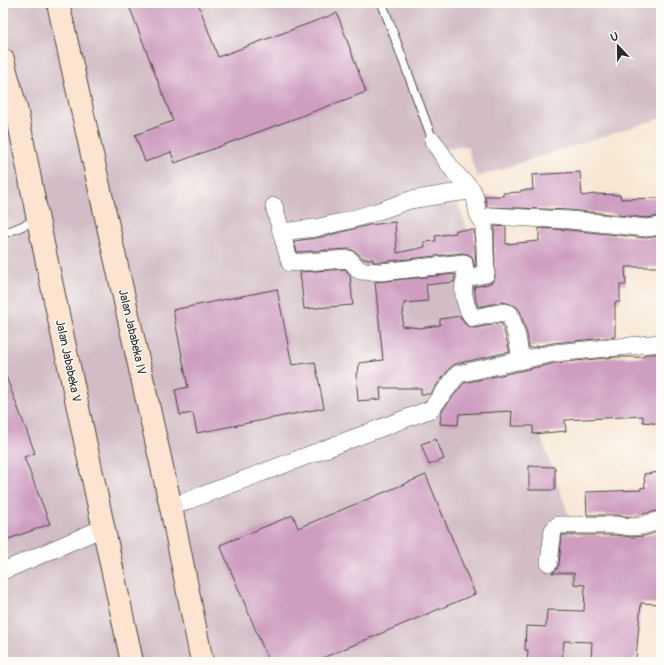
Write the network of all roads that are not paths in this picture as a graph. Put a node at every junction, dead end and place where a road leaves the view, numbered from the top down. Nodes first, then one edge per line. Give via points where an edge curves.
1 (382, 3) edge
2 (61, 4) edge
3 (3, 60) edge
4 (10, 114) edge
5 (433, 141) joint
6 (473, 191) junction
7 (274, 206) dead end
8 (38, 220) junction
9 (484, 222) junction
10 (661, 226) edge
11 (281, 232) junction
12 (3, 234) edge
13 (466, 278) junction
14 (661, 344) edge
15 (521, 360) junction
16 (171, 507) junction
17 (661, 520) edge
18 (103, 528) junction
19 (549, 563) dead end
20 (3, 570) edge
21 (132, 662) edge
22 (202, 662) edge

1 - 5 lane
2 - 16 street, Jalan Jababeka IV
3 - 4 street, Jalan Jababeka V
4 - 8 street, Jalan Jababeka V
5 - 6 street via 459,178
6 - 9 street via 477,214
6 - 11 street via 410,200 346,221
7 - 11 street
8 - 12 lane
8 - 18 street, Jalan Jababeka V
9 - 10 street via 490,216 570,220 646,228
9 - 13 street via 486,274
11 - 13 street via 289,261 293,264 350,259 360,271 381,272 463,263
13 - 15 street via 463,286 469,313 473,318 504,312 510,314
14 - 15 street via 554,354
15 - 16 street via 458,374 431,409
16 - 22 street, Jalan Jababeka IV
17 - 19 street via 631,527 558,526 553,530
18 - 20 street
18 - 21 street, Jalan Jababeka V

